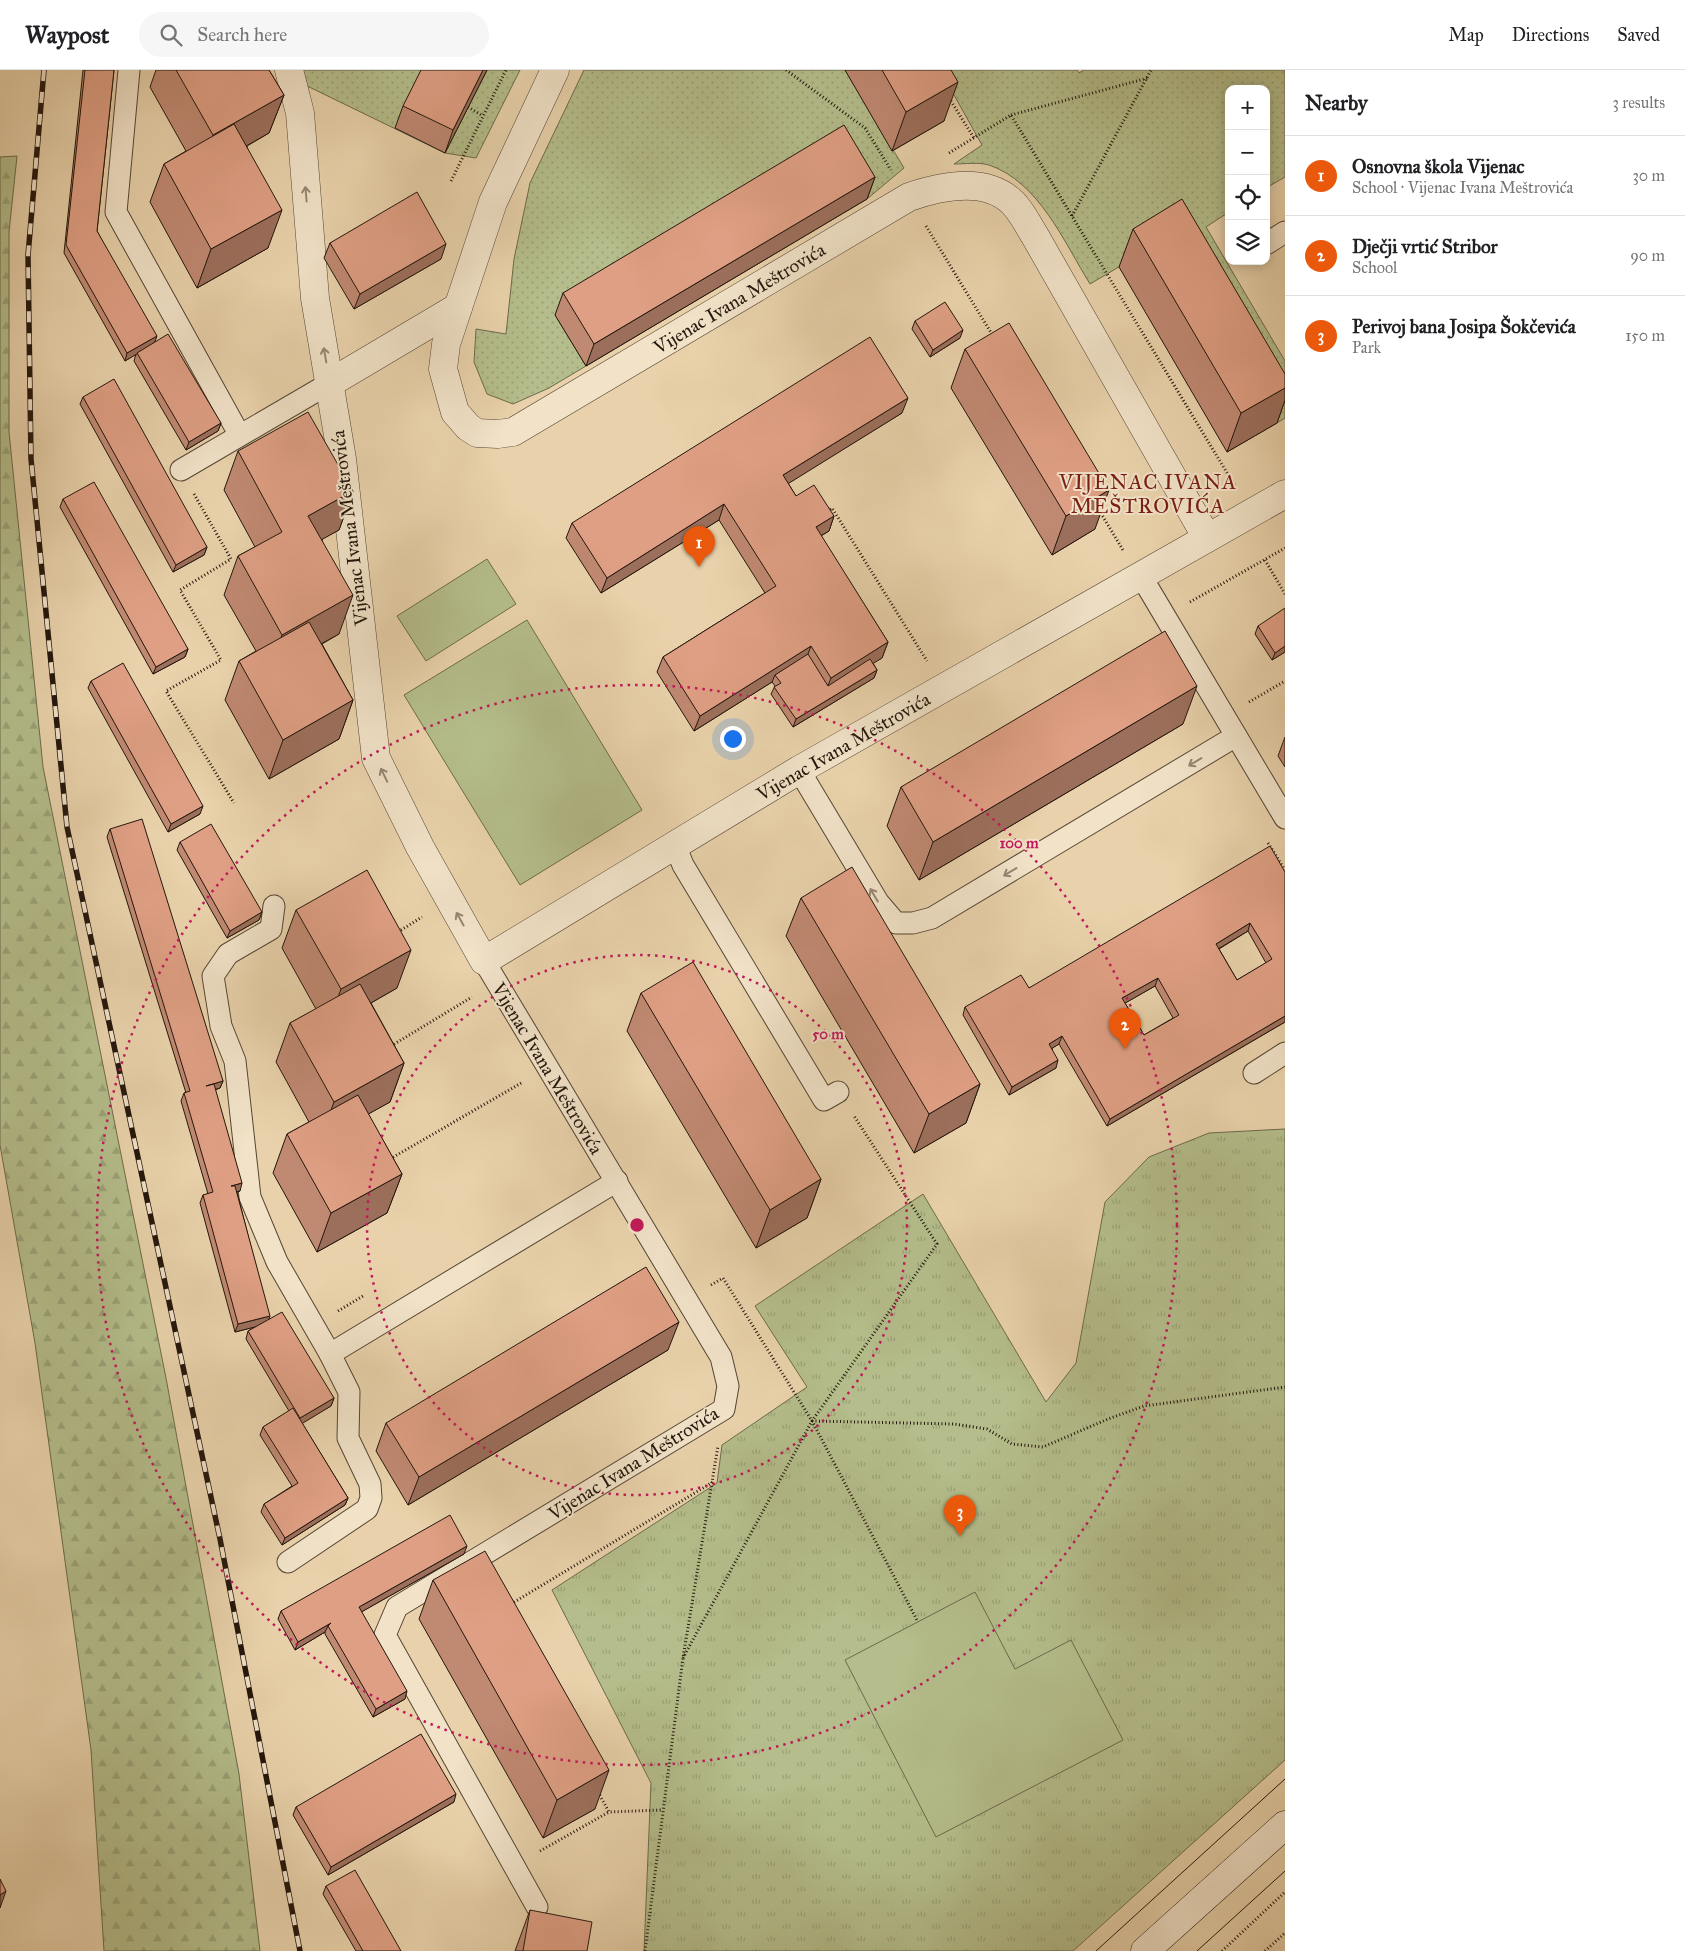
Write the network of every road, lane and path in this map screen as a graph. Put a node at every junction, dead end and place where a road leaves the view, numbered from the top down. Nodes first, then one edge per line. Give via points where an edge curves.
1 (129, 70) edge
2 (289, 70) edge
3 (506, 70) edge
4 (555, 70) edge
5 (786, 70) edge
6 (1151, 70) edge
7 (1148, 78) junction
8 (948, 96) edge
9 (468, 107) edge
10 (1011, 115) dead end
11 (483, 116) junction
12 (974, 138) dead end
13 (451, 181) dead end
14 (909, 197) junction
15 (1072, 216) dead end
16 (1285, 232) edge
17 (1270, 241) edge
18 (458, 307) junction
19 (996, 341) edge
20 (330, 383) junction
21 (239, 434) junction
22 (181, 470) joint
23 (1285, 494) edge
24 (1098, 509) edge
25 (825, 512) edge
26 (1208, 538) junction
27 (1124, 551) dead end
28 (1265, 560) dead end
29 (1141, 576) junction
30 (1285, 594) edge
31 (929, 664) dead end
32 (1285, 681) edge
33 (1245, 705) dead end
34 (1236, 736) junction
35 (799, 770) junction
36 (234, 803) dead end
37 (1285, 818) edge
38 (674, 845) junction
39 (274, 906) dead end
40 (430, 912) dead end
41 (390, 937) edge
42 (484, 961) junction
43 (476, 995) dead end
44 (384, 1050) edge
45 (1285, 1053) edge
46 (520, 1073) dead end
47 (1254, 1073) dead end
48 (525, 1081) junction
49 (529, 1090) dead end
50 (838, 1092) joint
51 (382, 1163) edge
52 (617, 1181) junction
53 (708, 1286) dead end
54 (364, 1296) dead end
55 (314, 1326) junction
56 (330, 1354) junction
57 (1285, 1387) edge
58 (724, 1408) junction
59 (812, 1421) junction
60 (713, 1481) junction
61 (288, 1562) dead end
62 (506, 1607) edge
63 (918, 1622) dead end
64 (683, 1658) junction
65 (595, 1786) edge
66 (661, 1810) junction
67 (609, 1812) junction
68 (1285, 1825) edge
69 (514, 1865) junction
70 (1285, 1892) edge
71 (537, 1907) dead end
72 (1285, 1932) edge
73 (645, 1951) edge
74 (1145, 1951) edge
75 (1222, 1951) edge
76 (1265, 1951) edge

1 - 21 lane via 116,212
20 -> 2 street, Vijenac Ivana Meštrovića via 315,298 300,113
3 - 11 path
4 - 18 street, Vijenac Ivana Meštrovića via 493,202
5 - 14 path via 865,128
6 - 7 path
7 - 10 path
7 - 15 path
8 - 12 path
9 - 11 path
11 - 13 path
14 - 18 street, Vijenac Ivana Meštrovića via 512,432 477,433 455,412 443,369 446,344
14 - 19 path
14 - 26 street, Vijenac Ivana Meštrovića via 933,189 964,186 992,189 1013,203
16 - 17 lane
18 - 20 street
20 - 21 lane
42 -> 20 street, Vijenac Ivana Meštrovića via 420,847 376,758 342,459
21 - 22 lane
22 - 36 path via 231,559 180,590 221,660 166,691
23 - 26 street, Vijenac Ivana Meštrovića
24 - 27 path
25 - 31 path via 832,508
26 - 29 street, Vijenac Ivana Meštrovića
28 - 30 path
29 - 34 lane
29 - 35 street, Vijenac Ivana Meštrovića
32 - 33 path
34 -> 35 lane via 932,918 912,923 896,922 878,902
34 - 37 lane
35 - 38 street, Vijenac Ivana Meštrovića
38 - 42 street, Vijenac Ivana Meštrovića
38 - 50 lane via 824,1100
39 - 55 lane via 271,929 228,954 213,976 221,1026 235,1061 250,1197 277,1262
40 - 41 path
42 - 52 lane, Vijenac Ivana Meštrovića
43 - 44 path
45 - 47 lane
46 - 48 path
48 - 49 path
48 - 51 path
50 - 59 path via 937,1244
52 - 56 lane
52 - 58 lane, Vijenac Ivana Meštrovića via 721,1357 728,1386
53 - 59 path via 723,1278
54 - 55 path
55 - 56 lane
56 - 61 lane via 349,1392 348,1438 370,1484 371,1498 367,1509
57 - 59 path via 1144,1406 1043,1447 1012,1444 987,1429 954,1424
58 - 60 path
58 - 69 lane, Vijenac Ivana Meštrovića via 396,1607 385,1635
59 - 63 path
59 - 64 path
60 - 62 path
60 - 64 path
64 - 66 path
65 - 67 path
66 - 67 path
66 - 73 path
67 - 69 path
68 - 74 street
69 - 71 lane, Vijenac Ivana Meštrovića
70 - 75 path
72 - 76 path

